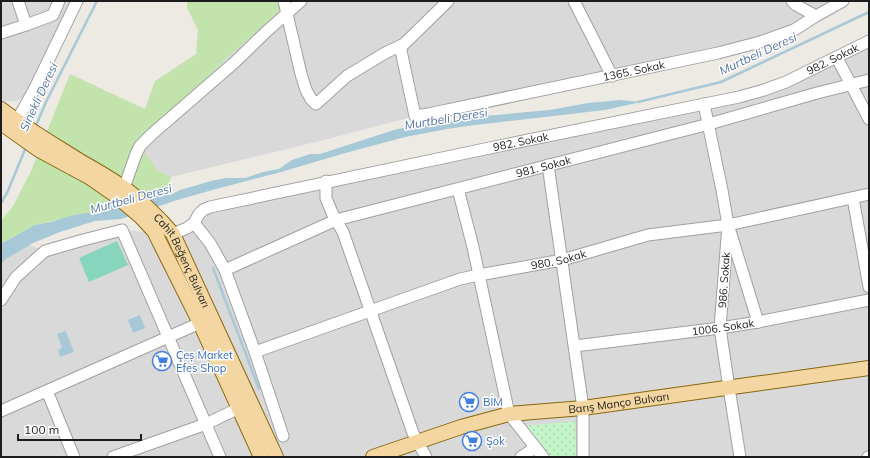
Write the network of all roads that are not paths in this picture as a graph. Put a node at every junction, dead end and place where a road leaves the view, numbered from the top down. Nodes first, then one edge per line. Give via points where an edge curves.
1 (18, 1) edge
2 (59, 1) edge
3 (77, 1) edge
4 (284, 1) edge
5 (301, 1) edge
6 (448, 1) edge
7 (574, 1) edge
8 (792, 1) edge
9 (843, 1) edge
10 (287, 14) junction
11 (816, 16) junction
12 (26, 25) junction
13 (1, 33) edge
14 (869, 41) edge
15 (400, 46) junction
16 (837, 58) junction
17 (612, 76) junction
18 (869, 80) edge
19 (851, 85) junction
20 (704, 104) junction
21 (1, 109) edge
22 (869, 119) edge
23 (8, 121) edge
24 (709, 124) junction
25 (548, 165) junction
26 (326, 181) junction
27 (458, 189) junction
28 (122, 191) junction
29 (869, 194) edge
30 (853, 198) junction
31 (336, 220) junction
32 (194, 223) junction
33 (728, 225) junction
34 (173, 234) junction
35 (562, 260) junction
36 (225, 270) junction
37 (479, 275) junction
38 (869, 287) edge
39 (1, 300) edge
40 (869, 300) edge
41 (370, 311) junction
42 (758, 322) junction
43 (200, 323) junction
44 (720, 328) junction
45 (169, 337) junction
46 (575, 346) junction
47 (255, 352) junction
48 (869, 368) edge
49 (728, 388) junction
50 (47, 391) junction
51 (239, 408) junction
52 (583, 408) junction
53 (1, 412) edge
54 (509, 414) junction
55 (206, 424) junction
56 (283, 436) dead end
57 (418, 442) junction
58 (535, 448) junction
59 (74, 457) edge
60 (113, 457) edge
61 (220, 457) edge
62 (262, 457) edge
63 (276, 457) edge
64 (373, 457) edge
65 (426, 457) edge
66 (521, 457) edge
67 (543, 457) edge
68 (583, 457) edge
69 (740, 457) edge

1 - 12 street
2 - 12 street via 53,15
3 - 23 street via 20,115
4 - 10 street
5 - 10 street
6 - 15 street
7 - 17 street
8 - 11 street
9 - 11 street, 1365. Sokak
10 - 15 street via 302,79 316,104 347,76
10 - 28 street via 140,146
11 - 17 street, 1365. Sokak via 794,30 760,42
12 - 13 street
14 - 16 street, 982. Sokak
15 - 17 street, 1365. Sokak via 415,116
16 - 19 street
16 - 20 street, 982. Sokak via 772,88
18 - 19 street, 981. Sokak
19 - 22 street
19 - 24 street, 981. Sokak
20 - 24 street, 986. Sokak
20 - 26 street, 982. Sokak
21 - 23 main road, Cahit Beğenç Bulvarı
23 - 28 main road, Cahit Beğenç Bulvarı via 89,177
24 - 25 street, 981. Sokak
24 - 33 street, 986. Sokak
25 - 27 street, 981. Sokak
25 - 35 street
26 - 31 street via 326,198
26 - 32 street, 982. Sokak via 210,207 199,214
27 - 31 street, 981. Sokak
27 - 37 street
28 - 34 main road, Cahit Beğenç Bulvarı via 157,216
28 - 43 main road, Cahit Beğenç Bulvarı via 154,231
29 - 30 street, 980. Sokak
30 - 33 street, 980. Sokak
30 - 38 street
31 - 36 street, 981. Sokak
31 - 41 street via 343,232
32 - 34 street, 982. Sokak
32 - 36 street via 210,243
33 - 35 street, 980. Sokak via 648,235
33 - 42 street
33 - 44 street, 986. Sokak
34 - 63 main road, Cahit Beğenç Bulvarı
35 - 37 street, 980. Sokak
35 - 46 street
36 - 47 street
37 - 41 street, 980. Sokak via 460,279
37 - 54 street
39 - 45 street via 16,277 45,251 122,230
40 - 42 street, 1006. Sokak
41 - 47 street, 980. Sokak
41 - 57 street
42 - 44 street, 1006. Sokak
43 - 45 street
43 - 51 main road, Cahit Beğenç Bulvarı
44 - 46 street, 1006. Sokak
44 - 49 street, 986. Sokak
45 - 50 street
45 - 55 street
46 - 52 street
47 - 56 street
48 - 49 main road, Barış Manço Bulvarı
49 - 52 main road, Barış Manço Bulvarı
49 - 69 street, 986. Sokak
50 - 53 street
50 - 59 street
51 - 55 street
51 - 62 main road, Cahit Beğenç Bulvarı
52 - 54 main road, Barış Manço Bulvarı
52 - 68 street
54 - 57 main road, Barış Manço Bulvarı
54 - 58 street
55 - 60 street
55 - 61 street
57 - 64 main road, Barış Manço Bulvarı
57 - 65 street
58 - 66 street
58 - 67 street

